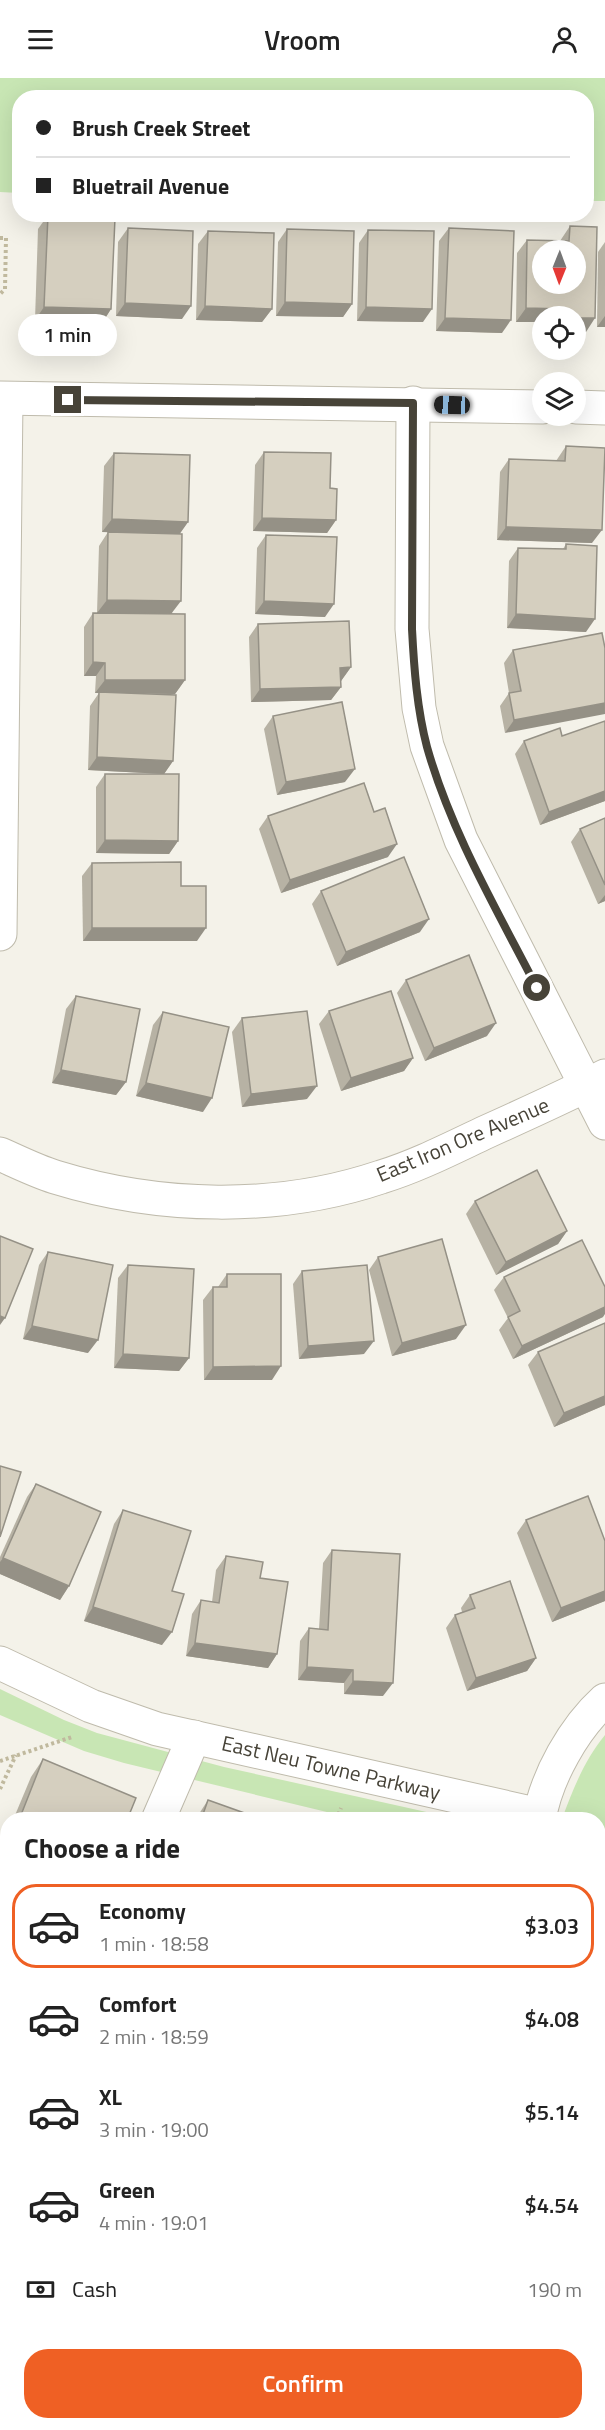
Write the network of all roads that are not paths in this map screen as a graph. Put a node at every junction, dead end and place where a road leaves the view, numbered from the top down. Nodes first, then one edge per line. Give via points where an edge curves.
1 (3, 398) edge
2 (413, 403) junction
3 (532, 406) edge
4 (586, 407) edge
5 (605, 408) edge
6 (1, 779) edge
7 (0, 934) edge
8 (596, 1081) edge
9 (605, 1123) edge
10 (0, 1154) edge
11 (0, 1663) edge
12 (605, 1700) edge
13 (194, 1737) junction
14 (161, 1812) edge
15 (518, 1812) edge
16 (542, 1812) edge

1 - 2 street
1 - 6 street
2 - 3 street
2 - 8 street via 413,638 419,708 427,746 461,840
4 - 5 street
6 - 7 street
8 - 9 street
8 - 10 street, East Iron Ore Avenue via 382,1177 288,1198 209,1202 128,1194 53,1176
11 - 13 street, East Neu Towne Parkway via 91,1706 156,1729
12 - 16 street, East Neu Towne Parkway via 580,1727 565,1752
13 - 14 street
13 - 15 street, East Neu Towne Parkway

